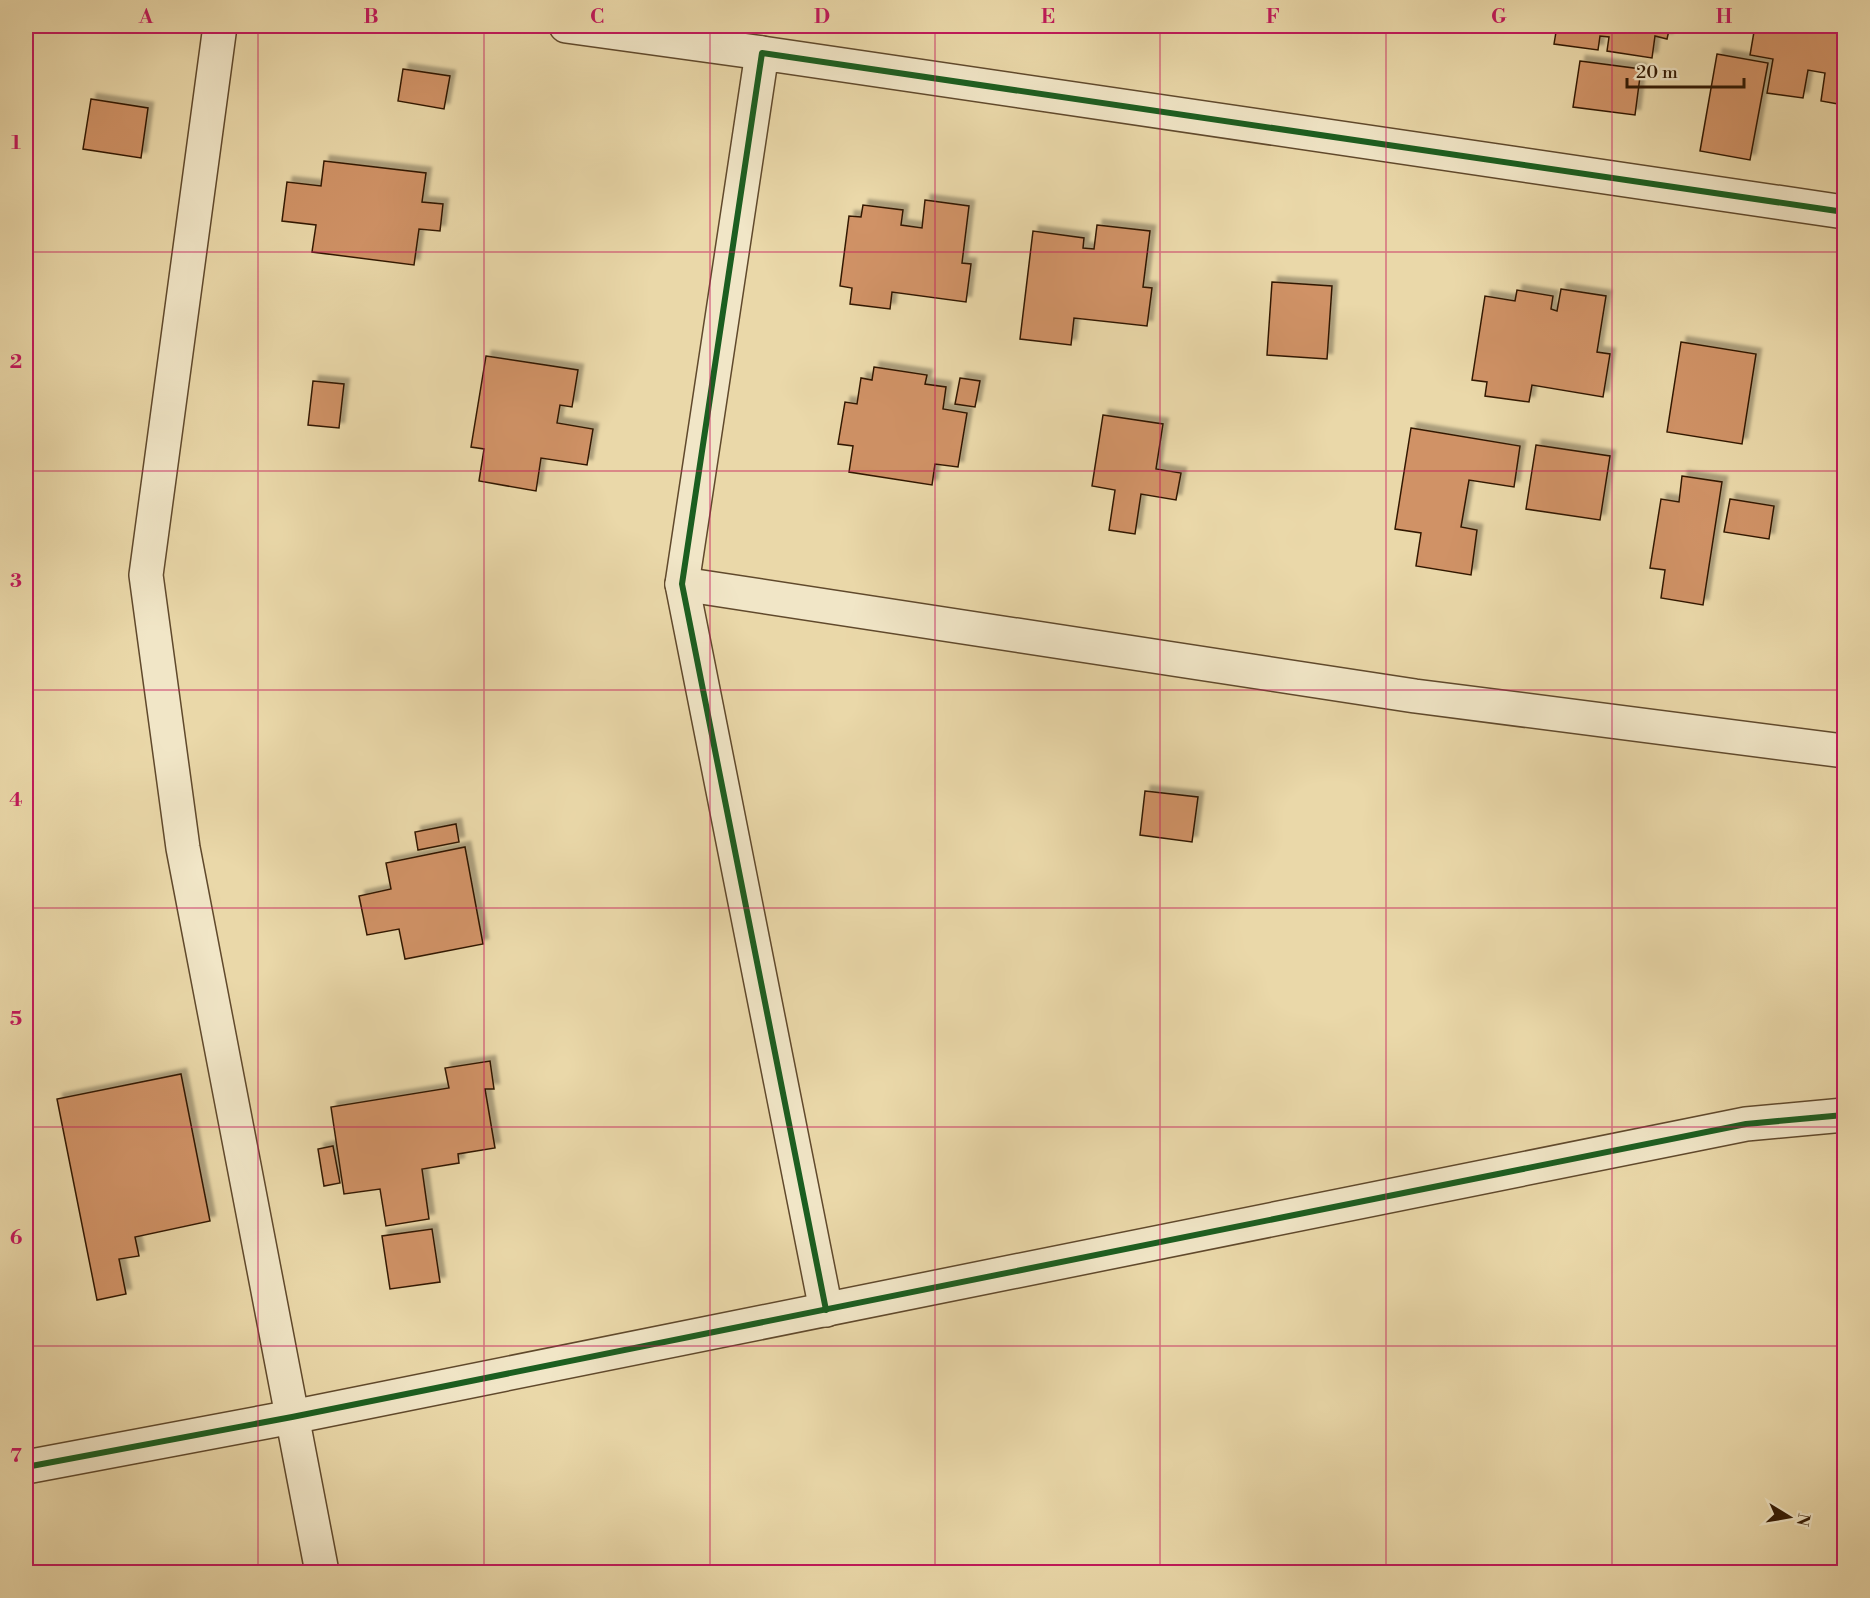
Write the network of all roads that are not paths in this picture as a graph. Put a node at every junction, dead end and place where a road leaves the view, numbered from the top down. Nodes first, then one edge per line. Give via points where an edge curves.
1 (220, 26) edge
2 (566, 26) edge
3 (762, 53) junction
4 (1845, 212) edge
5 (682, 584) junction
6 (1845, 751) edge
7 (1845, 1115) edge
8 (826, 1310) junction
9 (292, 1417) junction
10 (26, 1467) edge
11 (322, 1572) edge

1 - 9 street via 146,575 183,848
2 - 3 street
3 - 4 street
3 - 5 street
5 - 6 street via 1415,696
5 - 8 street
7 - 8 street via 1746,1124
8 - 9 street
9 - 10 street
9 - 11 street

